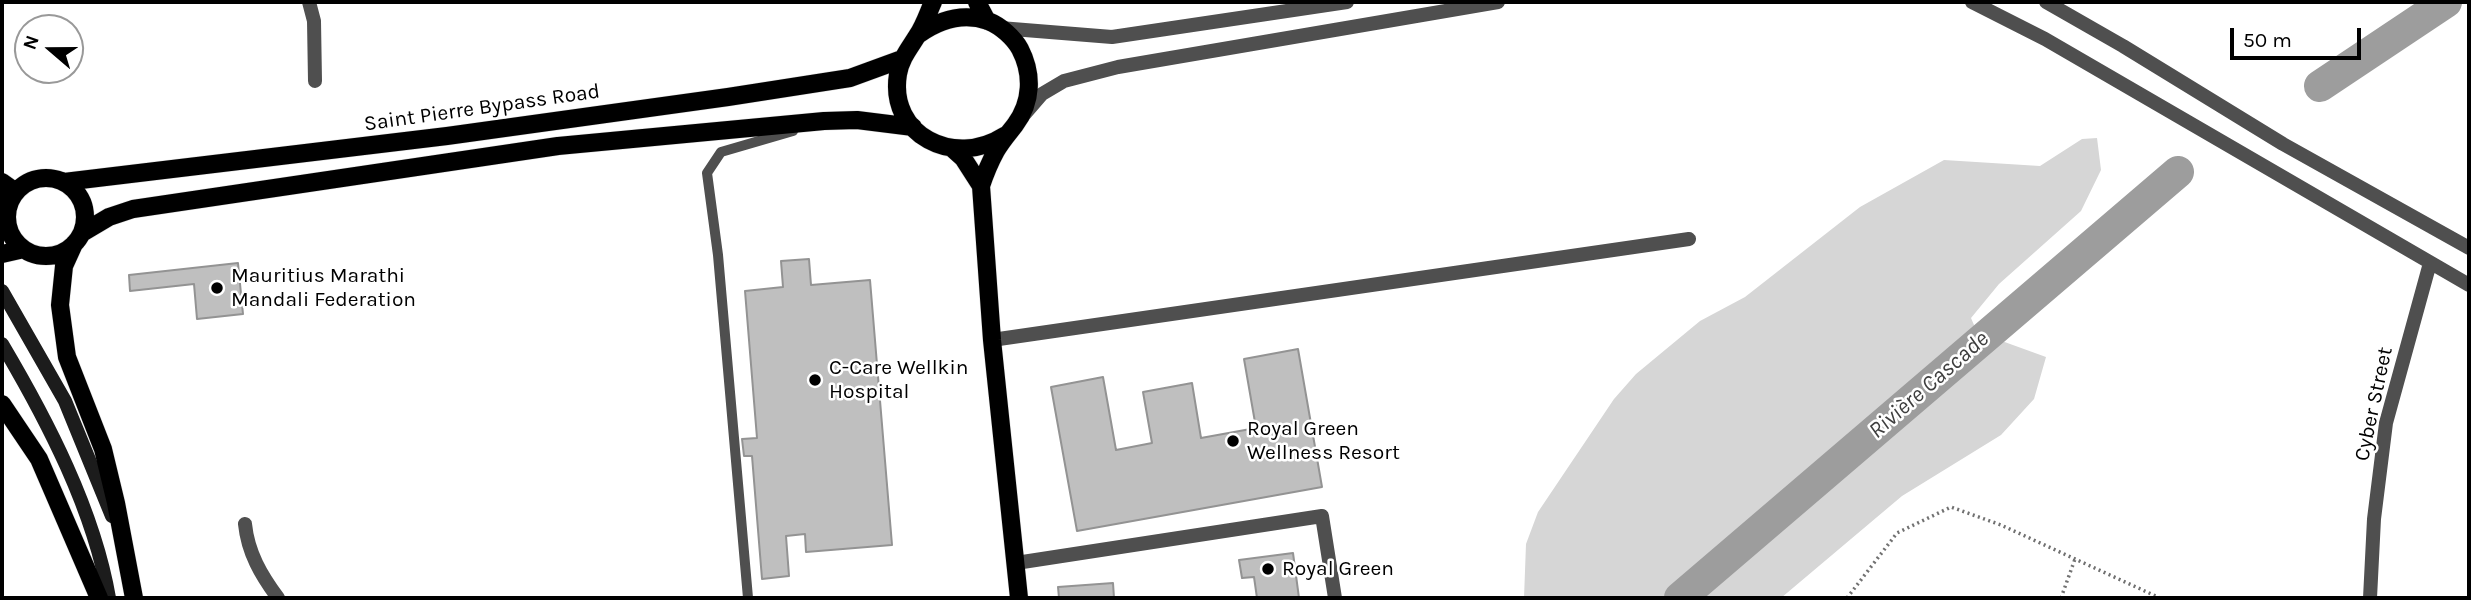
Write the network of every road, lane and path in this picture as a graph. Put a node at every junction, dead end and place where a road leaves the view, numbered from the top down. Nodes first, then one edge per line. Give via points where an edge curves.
1 (309, 2) edge
2 (933, 2) edge
3 (977, 2) edge
4 (1347, 2) edge
5 (1498, 2) edge
6 (1972, 2) edge
7 (2046, 2) edge
8 (994, 25) junction
9 (918, 35) junction
10 (902, 59) junction
11 (314, 81) dead end
12 (824, 121) junction
13 (913, 127) junction
14 (1011, 129) junction
15 (953, 149) junction
16 (64, 182) junction
17 (981, 186) junction
18 (9, 187) edge
19 (5, 231) edge
20 (78, 239) junction
21 (1689, 239) dead end
22 (24, 248) junction
23 (2469, 248) edge
24 (2, 254) edge
25 (2430, 263) junction
26 (2469, 285) edge
27 (2, 291) edge
28 (992, 340) junction
29 (2, 344) edge
30 (2, 404) edge
31 (244, 524) dead end
32 (2075, 559) junction
33 (1016, 563) junction
34 (128, 569) junction
35 (99, 598) edge
36 (109, 598) edge
37 (134, 598) edge
38 (278, 598) edge
39 (748, 598) edge
40 (1018, 598) edge
41 (1335, 598) edge
42 (1847, 598) edge
43 (2061, 598) edge
44 (2160, 598) edge
45 (2370, 598) edge

1 - 11 street via 314,21
2 - 9 main road
3 - 8 main road
4 - 8 street via 1112,37
5 - 14 street via 1118,67 1064,81 1042,94
6 - 25 street via 2045,39
7 - 23 street via 2283,144
8 - 9 main road via 969,17 951,18
8 - 14 main road via 1016,43 1027,62 1026,106
9 - 10 main road
10 - 13 main road via 898,94
10 - 16 main road, Saint Pierre Bypass Road via 850,78 728,97
12 - 13 main road
12 - 20 main road via 558,146 146,207 109,217
12 - 39 lane via 722,152 707,173
13 - 15 main road via 938,145
14 - 15 main road via 991,144
14 - 17 main road
15 - 17 main road
16 - 18 main road via 38,178
16 - 20 main road via 74,189 85,210
17 - 28 main road
18 - 19 main road
19 - 22 main road
20 - 22 main road via 55,255
20 - 34 main road via 64,266 60,305 67,357 103,450
21 - 28 street
22 - 24 main road
25 - 26 street
25 - 45 street, Cyber Street via 2386,423
27 - 34 main road via 65,401 108,505
28 - 33 main road
29 - 36 main road via 63,457
30 - 35 main road via 40,459
31 - 38 street via 251,554
32 - 42 path via 1951,507 1897,533
32 - 43 path
32 - 44 path
33 - 40 main road
33 - 41 street via 1322,516
34 - 37 main road

